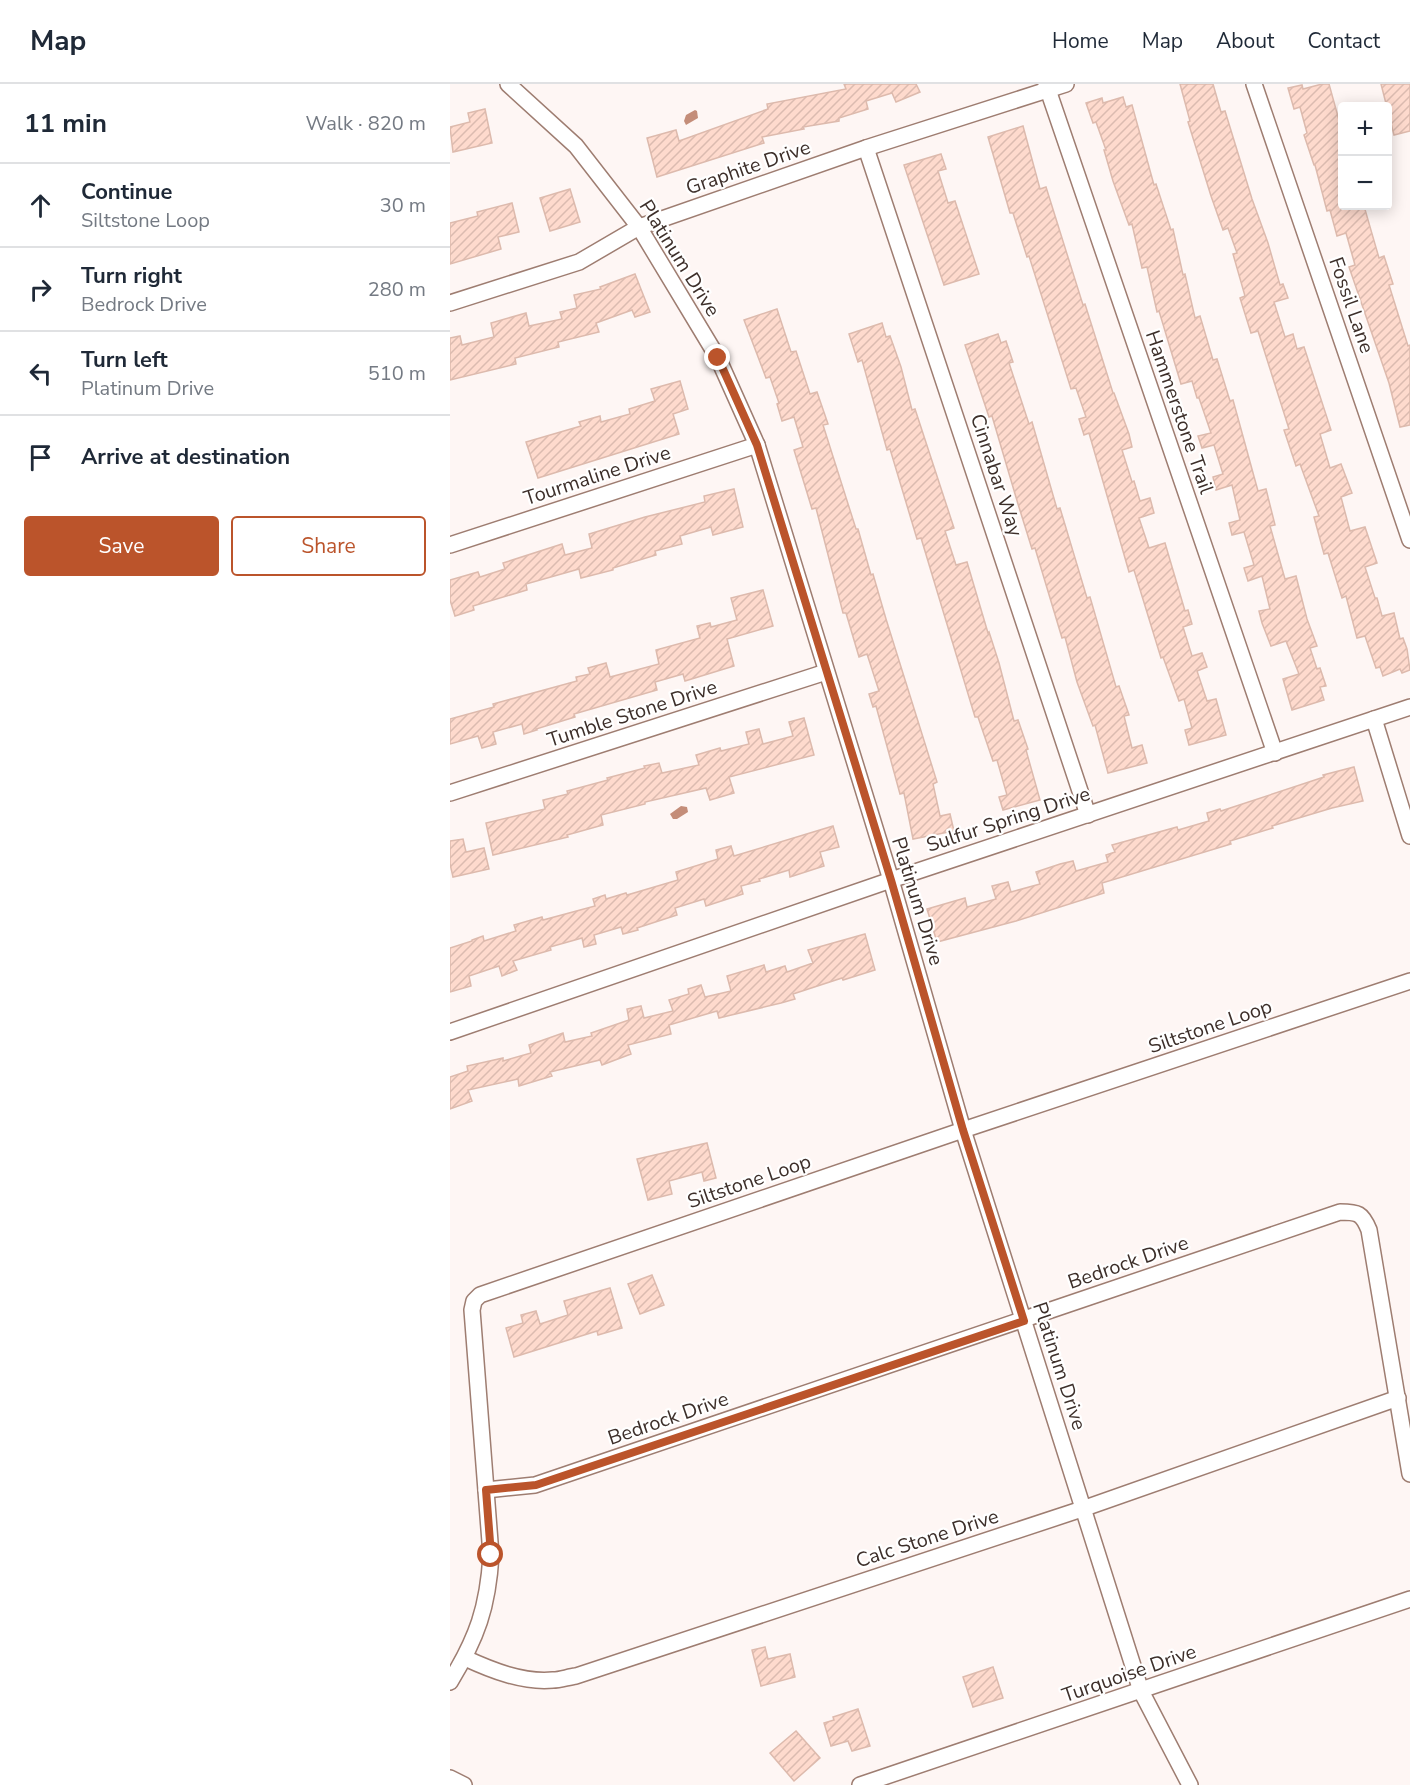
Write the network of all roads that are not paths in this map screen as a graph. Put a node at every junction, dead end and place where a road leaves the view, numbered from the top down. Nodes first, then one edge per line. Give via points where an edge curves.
1 (508, 84) edge
2 (1066, 84) edge
3 (1254, 84) edge
4 (1047, 87) edge
5 (866, 148) junction
6 (639, 227) junction
7 (450, 303) edge
8 (757, 445) junction
9 (1410, 540) edge
10 (450, 545) edge
11 (826, 672) junction
12 (1410, 707) edge
13 (1374, 719) junction
14 (1275, 753) junction
15 (450, 793) edge
16 (1088, 815) junction
17 (1410, 836) edge
18 (891, 880) junction
19 (1410, 981) edge
20 (450, 1032) edge
21 (963, 1130) junction
22 (1024, 1321) junction
23 (1398, 1398) junction
24 (1410, 1474) edge
25 (486, 1490) junction
26 (1084, 1508) junction
27 (1410, 1599) edge
28 (465, 1658) junction
29 (450, 1682) edge
30 (1141, 1691) junction
31 (450, 1778) edge
32 (464, 1785) edge
33 (860, 1785) edge
34 (1190, 1785) edge

1 - 6 street, Platinum Drive via 576,146
2 - 4 street, Graphite Drive
3 - 9 street, Fossil Lane
4 - 5 street, Graphite Drive
4 - 14 street, Hammerstone Trail
5 - 6 street, Graphite Drive
5 - 16 street, Cinnabar Way
6 - 7 street, Graphite Drive via 579,262
6 - 8 street, Platinum Drive via 718,358
8 - 10 street, Tourmaline Drive
8 - 11 street, Platinum Drive
11 - 15 street, Tumble Stone Drive
11 - 18 street, Platinum Drive
12 - 13 street, Sulfur Spring Drive
13 - 14 street, Sulfur Spring Drive
13 - 17 street
14 - 16 street, Sulfur Spring Drive
16 - 18 street, Sulfur Spring Drive
18 - 20 street, Sulfur Spring Drive
18 - 21 street, Platinum Drive
19 - 21 street, Siltstone Loop
21 - 22 street, Platinum Drive
21 - 25 street, Siltstone Loop via 480,1295 472,1310
22 - 23 street, Bedrock Drive via 1340,1212 1355,1212 1364,1218 1369,1230
22 - 25 street, Bedrock Drive via 536,1485
22 - 26 street, Platinum Drive
23 - 24 street, Bedrock Drive
23 - 26 street, Calc Stone Drive
25 - 28 street, Siltstone Loop via 491,1555 489,1589
26 - 28 street, Calc Stone Drive via 576,1676 552,1681 531,1679 486,1668
26 - 30 street, Platinum Drive
27 - 30 street, Turquoise Drive
28 - 29 street, Siltstone Loop
30 - 33 street, Turquoise Drive
30 - 34 street, Platinum Drive
31 - 32 street

